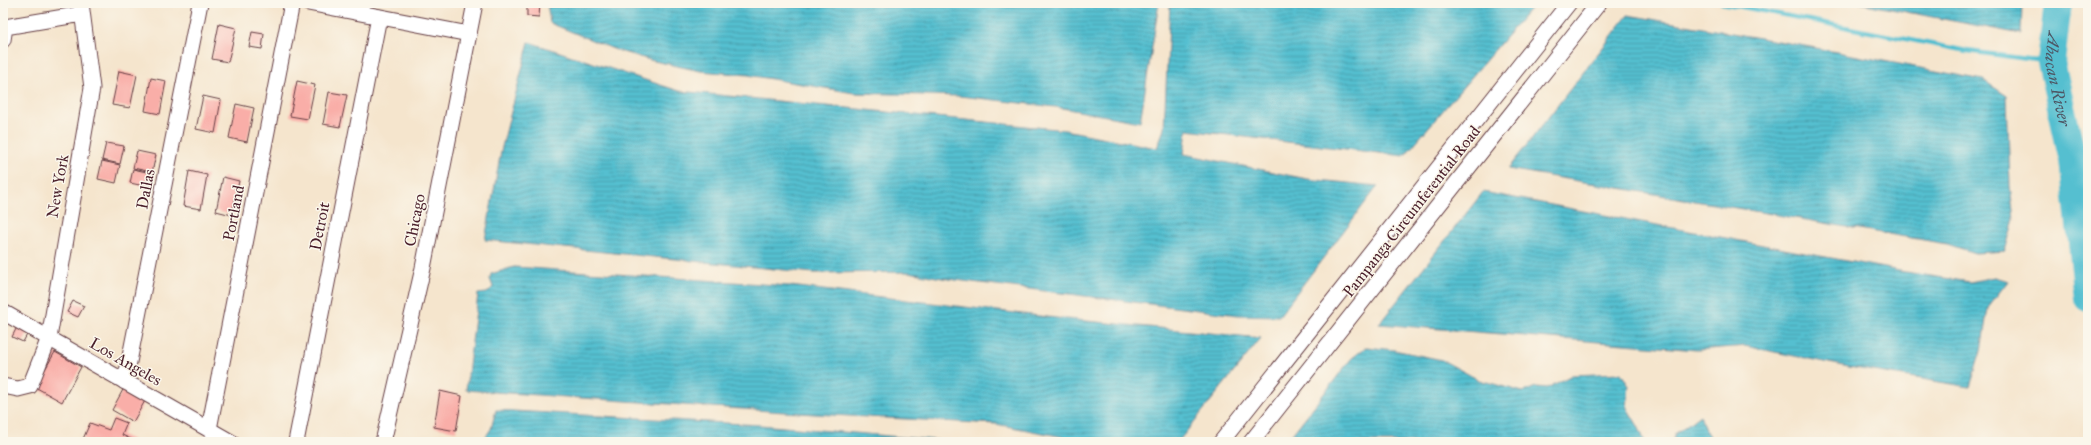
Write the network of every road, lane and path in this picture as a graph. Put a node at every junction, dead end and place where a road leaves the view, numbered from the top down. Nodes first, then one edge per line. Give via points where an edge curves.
1 (200, 3) edge
2 (292, 3) edge
3 (308, 3) edge
4 (475, 3) edge
5 (1569, 3) edge
6 (1599, 3) edge
7 (81, 9) edge
8 (378, 17) junction
9 (4, 34) edge
10 (469, 34) junction
11 (3, 312) edge
12 (49, 338) junction
13 (125, 382) junction
14 (3, 386) edge
15 (209, 429) junction
16 (231, 442) edge
17 (296, 442) edge
18 (383, 442) edge
19 (1221, 442) edge
20 (1251, 442) edge

1 - 13 street, Dallas
2 - 15 street, Portland
3 - 8 street
4 - 10 street, Chicago
5 - 19 street, Pampanga Circumferential Road
6 - 20 street, Pampanga Circumferential Road
7 - 9 street
7 - 12 street, New York via 92,88
8 - 10 street
8 - 17 street, Detroit
10 - 18 street, Chicago via 423,268
11 - 12 street, Los Angeles
12 - 13 street, Los Angeles
12 - 14 street, New York via 30,386 18,389
13 - 15 street, Los Angeles
15 - 16 street, Los Angeles

